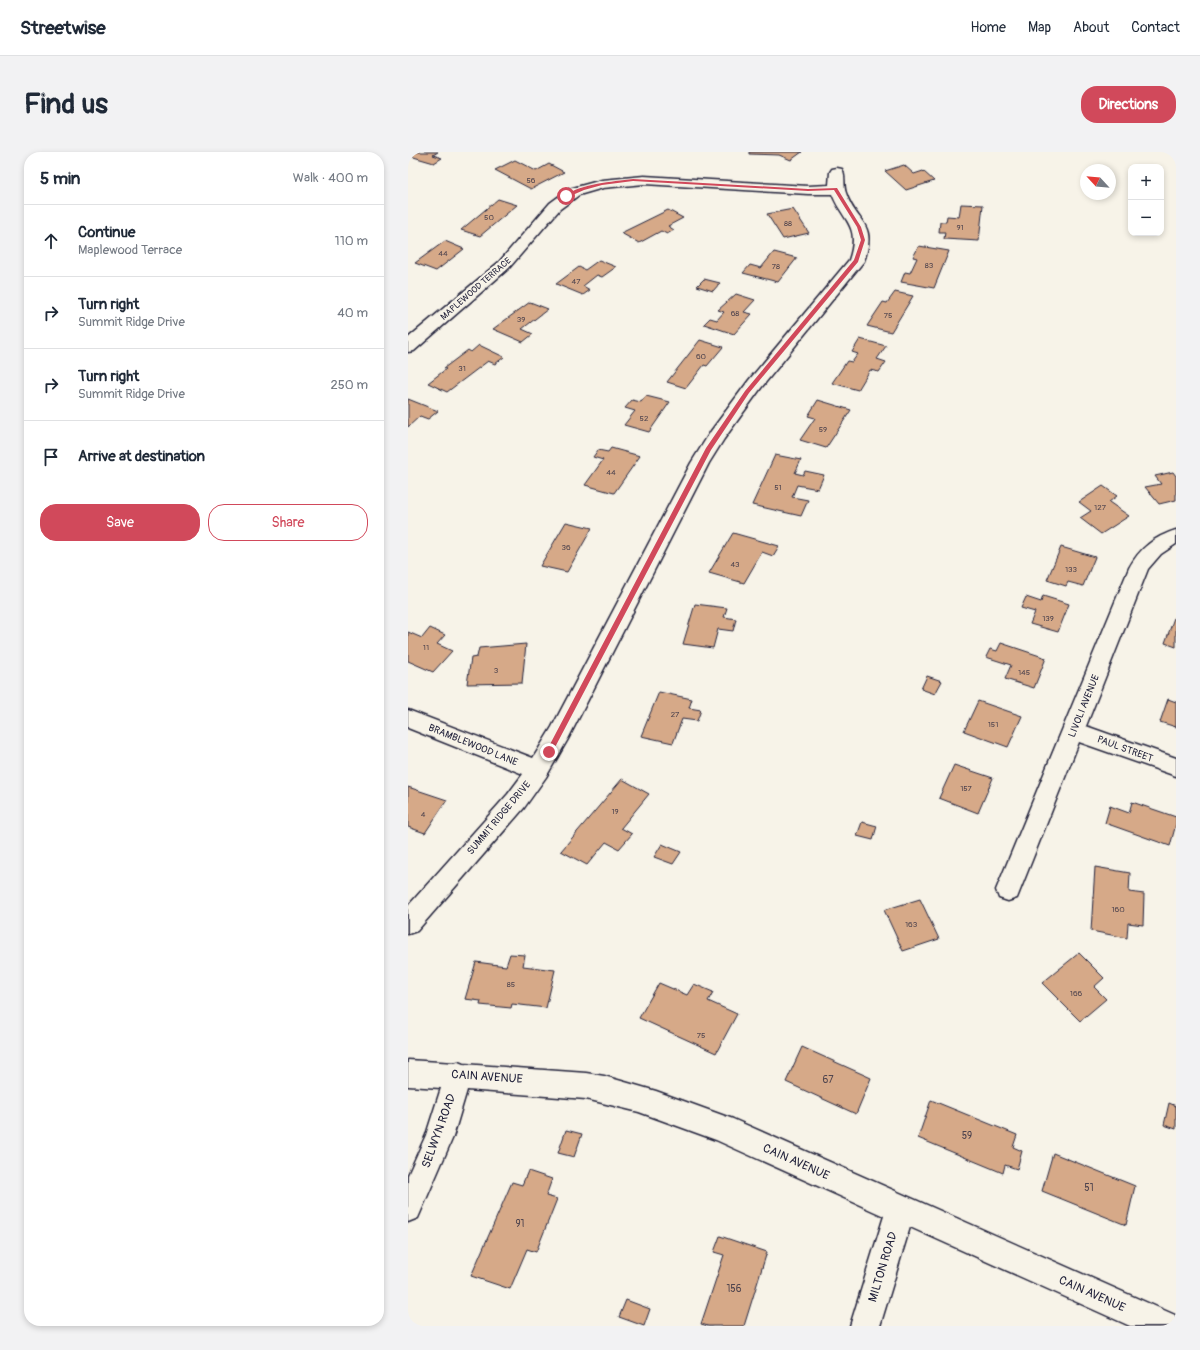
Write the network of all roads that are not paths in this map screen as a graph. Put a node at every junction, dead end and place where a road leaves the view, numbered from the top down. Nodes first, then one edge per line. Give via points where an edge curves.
1 (836, 180) joint
2 (408, 347) edge
3 (1176, 537) edge
4 (408, 719) edge
5 (1074, 731) junction
6 (1176, 767) edge
7 (538, 770) junction
8 (1008, 890) dead end
9 (408, 923) edge
10 (408, 1073) edge
11 (458, 1075) junction
12 (408, 1208) edge
13 (900, 1208) junction
14 (865, 1326) edge
15 (1164, 1326) edge

1 - 2 street, MAPLEWOOD TERRACE via 808,190 644,180 602,184 578,191 560,201 504,264
1 - 7 street, SUMMIT RIDGE DRIVE via 862,233 860,254 747,392 712,443 560,733
3 - 5 street, LIVOLI AVENUE via 1154,549 1139,568
4 - 7 street, BRAMBLEWOOD LANE
5 - 6 street, PAUL STREET
5 - 8 street, LIVOLI AVENUE
7 - 9 street, SUMMIT RIDGE DRIVE via 507,812
10 - 11 street, CAIN AVENUE
11 - 12 street, SELWYN ROAD via 439,1137
11 - 13 street, CAIN AVENUE via 586,1086 639,1098 723,1129
13 - 14 street, MILTON ROAD
13 - 15 street, CAIN AVENUE

